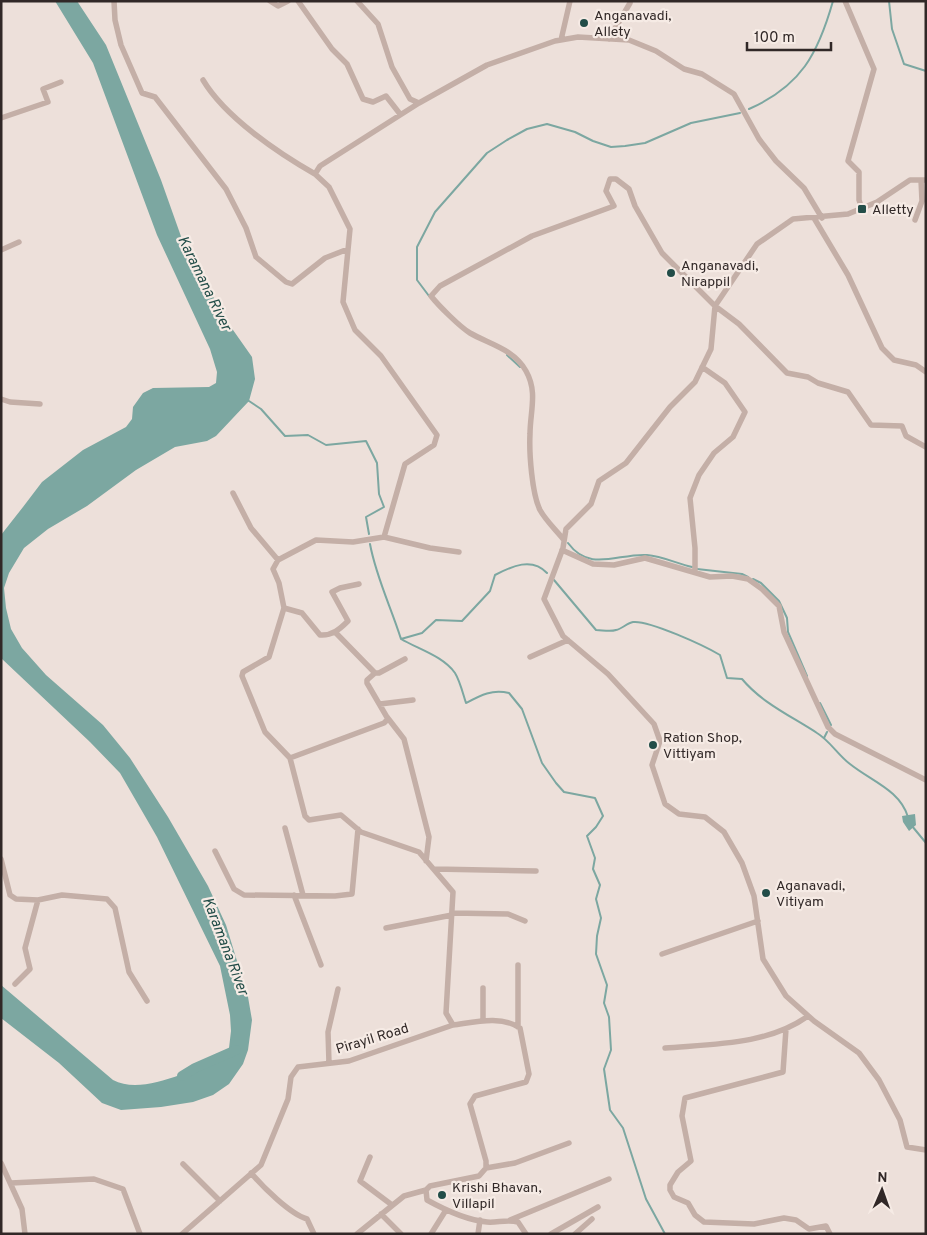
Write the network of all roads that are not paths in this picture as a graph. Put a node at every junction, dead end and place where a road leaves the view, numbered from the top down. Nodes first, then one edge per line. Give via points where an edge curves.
1 (114, 1) edge
2 (270, 1) edge
3 (288, 1) edge
4 (298, 1) edge
5 (357, 1) edge
6 (570, 1) edge
7 (845, 1) edge
8 (630, 2) dead end
9 (609, 39) junction
10 (561, 40) junction
11 (203, 80) dead end
12 (62, 82) dead end
13 (419, 103) junction
14 (400, 114) junction
15 (1, 118) edge
16 (315, 174) junction
17 (924, 180) edge
18 (862, 209) junction
19 (814, 218) junction
20 (822, 218) junction
21 (915, 220) dead end
22 (19, 242) dead end
23 (348, 249) junction
24 (1, 250) edge
25 (714, 306) junction
26 (702, 367) junction
27 (926, 372) edge
28 (1, 398) edge
29 (40, 404) dead end
30 (926, 447) edge
31 (233, 493) dead end
32 (384, 536) junction
33 (564, 540) junction
34 (562, 550) junction
35 (459, 552) dead end
36 (278, 560) junction
37 (695, 572) junction
38 (359, 584) dead end
39 (284, 608) junction
40 (335, 632) junction
41 (568, 640) junction
42 (530, 657) dead end
43 (405, 659) dead end
44 (375, 673) junction
45 (413, 700) dead end
46 (380, 704) junction
47 (387, 717) junction
48 (290, 758) junction
49 (926, 780) edge
50 (285, 828) dead end
51 (358, 829) junction
52 (214, 851) dead end
53 (1, 859) edge
54 (426, 861) junction
55 (434, 869) junction
56 (536, 871) dead end
57 (3, 872) edge
58 (294, 895) junction
59 (303, 896) junction
60 (38, 900) junction
61 (452, 914) junction
62 (525, 921) dead end
63 (758, 922) junction
64 (386, 928) dead end
65 (662, 954) dead end
66 (321, 964) dead end
67 (518, 965) dead end
68 (15, 984) dead end
69 (483, 988) dead end
70 (338, 990) dead end
71 (147, 1001) dead end
72 (808, 1016) junction
73 (483, 1021) junction
74 (454, 1025) junction
75 (518, 1027) junction
76 (784, 1030) junction
77 (666, 1048) dead end
78 (329, 1063) junction
79 (569, 1143) dead end
80 (926, 1150) edge
81 (370, 1157) dead end
82 (1, 1163) edge
83 (183, 1164) dead end
84 (486, 1168) junction
85 (252, 1173) junction
86 (609, 1179) dead end
87 (11, 1183) junction
88 (426, 1190) junction
89 (220, 1200) junction
90 (392, 1205) junction
91 (598, 1207) dead end
92 (446, 1210) junction
93 (381, 1214) junction
94 (592, 1219) dead end
95 (480, 1220) junction
96 (510, 1220) junction
97 (523, 1232) edge
98 (25, 1234) edge
99 (140, 1234) edge
100 (182, 1234) edge
101 (314, 1234) edge
102 (357, 1234) edge
103 (401, 1234) edge
104 (431, 1234) edge
105 (478, 1234) edge
106 (551, 1234) edge
107 (575, 1234) edge
108 (830, 1234) edge

1 - 23 street via 121,45 142,93 155,97 226,188 256,256 292,284 325,258
2 - 3 street via 278,6
4 - 14 street via 332,49 347,64 363,99 373,102 386,96
5 - 13 street via 378,24 392,67 410,99
6 - 10 street
7 - 18 street via 874,69 848,161 859,172
8 - 9 street
9 - 10 street
9 - 20 street via 629,40 647,46 734,94 759,139 804,188
10 - 13 street via 487,64
11 - 16 street via 226,111 290,160
12 - 15 street via 43,89 48,102
13 - 14 street
14 - 16 street via 320,166
16 - 23 street via 328,187 350,229
17 - 18 street via 910,180
17 - 21 street via 922,201
18 - 20 street
19 - 20 street
19 - 25 street via 793,219 757,244
19 - 27 street via 848,275 882,348 894,360 916,365
22 - 24 street
23 - 32 street via 343,302 355,330 381,356 437,435 434,445 405,464
25 - 26 street via 711,349
25 - 30 street via 739,324 786,373 808,376 818,383 848,392 871,425 902,426 906,436
25 - 33 street via 662,253 629,189 616,179 610,179 605,187 614,206 532,236 440,286 431,296 469,332 499,346 527,372 534,397 530,434 536,497 540,510
26 - 33 street via 695,382 670,407 626,463 599,481 591,504 566,529
26 - 37 street via 725,383 745,412 734,438 714,453 699,475 690,498
28 - 29 street via 10,402
31 - 36 street via 251,528
32 - 35 street
32 - 36 street via 354,542 316,540
33 - 34 street
34 - 37 street via 594,564 614,565 645,558
34 - 41 street via 544,599
36 - 39 street via 273,569
37 - 49 street via 710,577 748,579 762,588 779,606 784,632 828,727 835,734
38 - 40 street via 332,592 348,622
39 - 40 street via 302,613 320,635
39 - 48 street via 269,657 243,672 242,676 265,732
40 - 44 street
41 - 42 street
41 - 63 street via 608,674 654,724 660,741 652,766 665,804 679,814 705,817 724,832 742,863 754,896
43 - 44 street
44 - 46 street via 367,683
45 - 46 street
46 - 47 street
47 - 48 street via 384,723
47 - 54 street via 404,739 429,837
48 - 51 street via 305,816 309,820 341,815
50 - 59 street
51 - 54 street via 419,852
51 - 59 street via 352,894
52 - 58 street via 234,889 244,895
53 - 57 street
54 - 55 street
55 - 56 street
55 - 61 street via 453,892
57 - 60 street via 10,895 16,899
58 - 59 street
58 - 66 street
60 - 68 street via 25,948 30,969
60 - 71 street via 62,895 107,899 115,908 129,972
61 - 62 street via 508,914
61 - 64 street
61 - 74 street via 446,1013
63 - 65 street
63 - 72 street via 763,959 786,996
67 - 75 street
69 - 73 street
70 - 78 street via 328,1032
72 - 76 street
72 - 80 street via 859,1053 879,1080 900,1120 907,1147
73 - 74 street, Pirayil Road
73 - 75 street, Pirayil Road via 513,1023
74 - 78 street, Pirayil Road via 350,1061
75 - 84 street via 530,1074 526,1082 475,1096 470,1104
76 - 77 street via 716,1044
76 - 108 street via 783,1072 685,1098 682,1116 691,1161 678,1172 670,1190 674,1197 688,1202 695,1215 704,1222 754,1224 784,1218 796,1220 809,1229 826,1226
78 - 85 street, Pirayil Road via 298,1066 291,1077 288,1099 261,1165
79 - 84 street via 515,1163
81 - 90 street via 360,1180
82 - 87 street
83 - 89 street
84 - 88 street via 479,1176 430,1186
85 - 89 street, Pirayil Road
85 - 101 street via 297,1216 307,1219
86 - 96 street
87 - 98 street via 22,1209
87 - 99 street via 94,1179 123,1189
88 - 90 street via 404,1196
88 - 92 street via 427,1200
89 - 100 street, Pirayil Road
90 - 93 street
91 - 106 street
92 - 95 street
92 - 104 street
93 - 102 street
93 - 103 street
94 - 107 street
95 - 96 street
95 - 105 street
96 - 97 street via 518,1222

